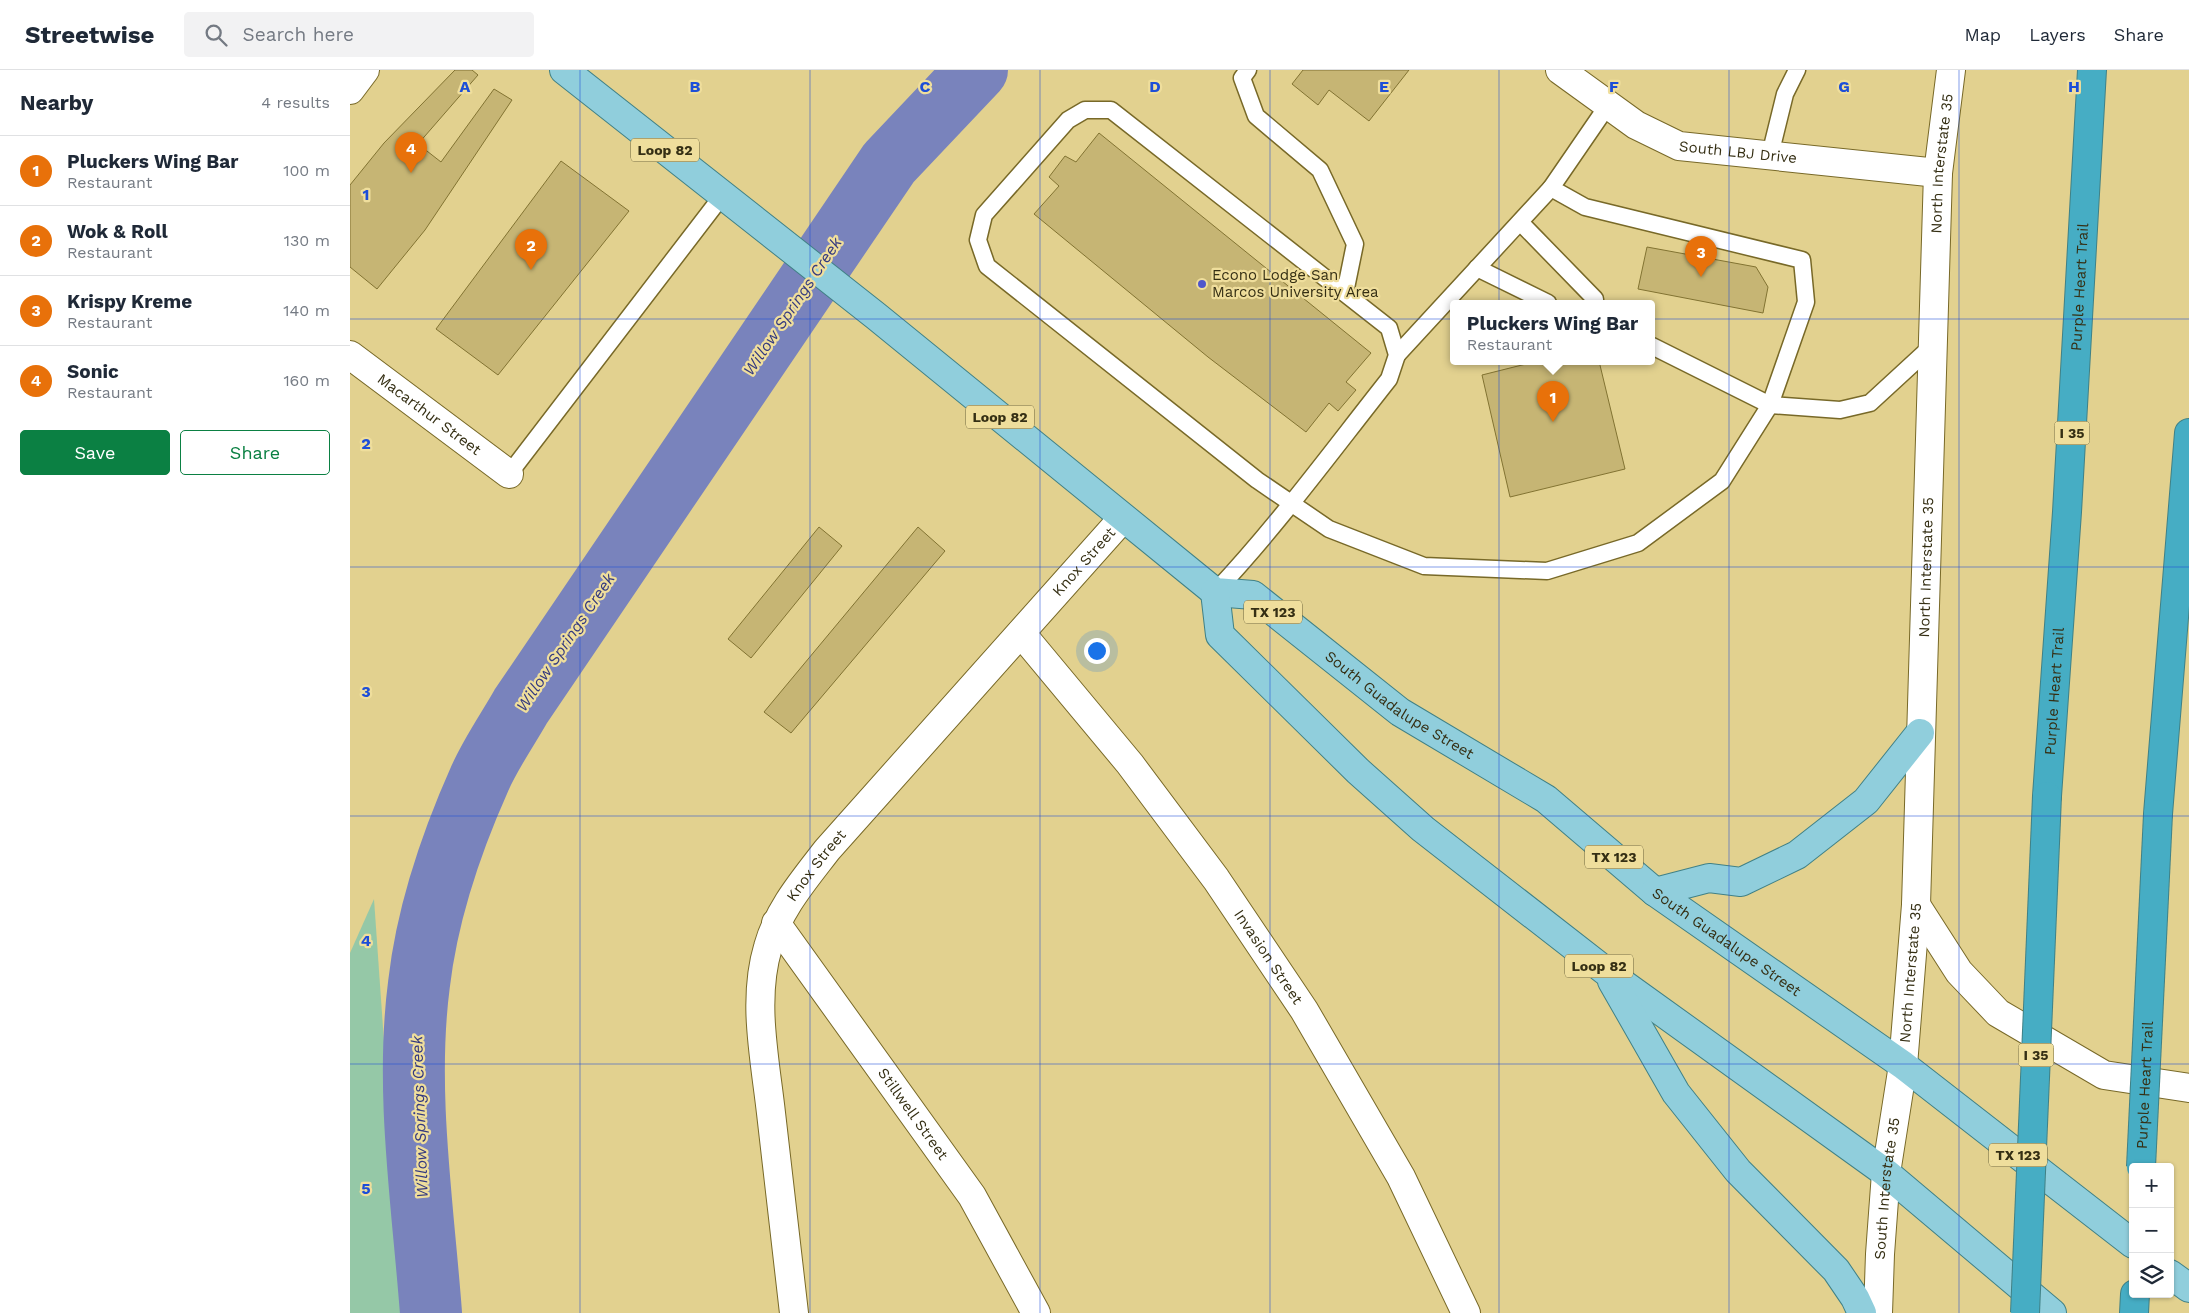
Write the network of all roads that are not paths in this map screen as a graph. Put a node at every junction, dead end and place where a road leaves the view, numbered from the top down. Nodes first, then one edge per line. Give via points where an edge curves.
1 (365, 70) edge
2 (564, 70) edge
3 (1248, 70) edge
4 (1560, 70) edge
5 (1797, 70) edge
6 (1951, 70) edge
7 (2092, 70) edge
8 (350, 90) edge
9 (1608, 105) junction
10 (1770, 155) junction
11 (1938, 173) junction
12 (1551, 188) junction
13 (722, 196) junction
14 (1520, 222) junction
15 (1477, 268) junction
16 (1344, 293) junction
17 (1542, 300) edge
18 (1595, 300) edge
19 (1932, 346) junction
20 (1655, 348) edge
21 (350, 355) edge
22 (1397, 355) junction
23 (1770, 405) junction
24 (2189, 433) edge
25 (509, 474) joint
26 (2189, 487) edge
27 (1292, 504) junction
28 (1123, 518) junction
29 (2180, 538) junction
30 (1215, 592) junction
31 (1021, 633) junction
32 (1920, 732) junction
33 (1655, 892) junction
34 (1916, 905) junction
35 (776, 923) junction
36 (1608, 973) junction
37 (1903, 1065) junction
38 (2189, 1088) edge
39 (2141, 1163) edge
40 (1886, 1173) junction
41 (2129, 1241) edge
42 (2174, 1277) edge
43 (2189, 1288) edge
44 (2135, 1298) edge
45 (794, 1313) edge
46 (1036, 1313) edge
47 (1466, 1313) edge
48 (1862, 1313) edge
49 (1878, 1313) edge
50 (2025, 1313) edge
51 (2052, 1313) edge
52 (2134, 1313) edge

1 - 8 street
2 - 13 main road, Loop 82
3 - 16 lane via 1242,78 1256,116 1320,170 1355,244
4 - 9 street, South LBJ Drive
5 - 10 lane via 1785,94
6 - 11 street, North Interstate 35
7 - 50 highway, Purple Heart Trail / I 35, bridge via 2047,796
9 - 10 street, South LBJ Drive via 1636,125 1679,146
9 - 12 lane
10 - 11 street, South LBJ Drive
11 - 19 street, North Interstate 35
12 - 14 lane
12 - 23 lane via 1585,207 1802,260 1806,302
13 - 25 lane
13 - 28 main road, Loop 82 via 876,316
14 - 15 lane
14 - 18 lane
15 - 17 lane
15 - 22 lane
16 - 22 lane via 1389,328
16 - 27 lane via 1111,110 1085,110 1068,120 984,215 978,240 987,266 1256,480
19 - 23 lane via 1870,403 1840,410
19 - 32 street, North Interstate 35
20 - 23 lane
21 - 25 street, Macarthur Street
22 - 27 lane via 1389,379
23 - 27 lane via 1715,487 1638,543 1547,571 1424,566 1329,528
24 - 29 highway, Purple Heart Trail
26 - 29 highway
27 - 30 lane
28 - 30 main road, Loop 82
28 - 31 street, Knox Street
29 - 39 highway, Purple Heart Trail, bridge via 2158,814
30 - 33 main road, South Guadalupe Street / TX 123 via 1253,595 1400,712 1546,799
30 - 36 main road, Loop 82 via 1220,635 1268,684 1423,828
31 - 35 street, Knox Street via 827,850
31 - 47 street, Invasion Street via 1130,764 1199,856 1304,1010 1401,1177
32 - 33 main road via 1866,801 1797,855 1741,882 1709,878
32 - 34 street, North Interstate 35
33 - 37 main road, South Guadalupe Street / TX 123
34 - 37 street, North Interstate 35
34 - 38 street via 1959,972 1998,1013 2104,1075
35 - 45 street, Knox Street via 764,969 762,1026
35 - 46 street, Stillwell Street via 972,1196
36 - 40 main road, Loop 82
36 - 48 main road via 1676,1093 1738,1171 1836,1270
37 - 40 street, South Interstate 35
37 - 41 main road, South Guadalupe Street / TX 123
40 - 49 street, South Interstate 35
40 - 51 main road
42 - 43 main road
44 - 52 highway

